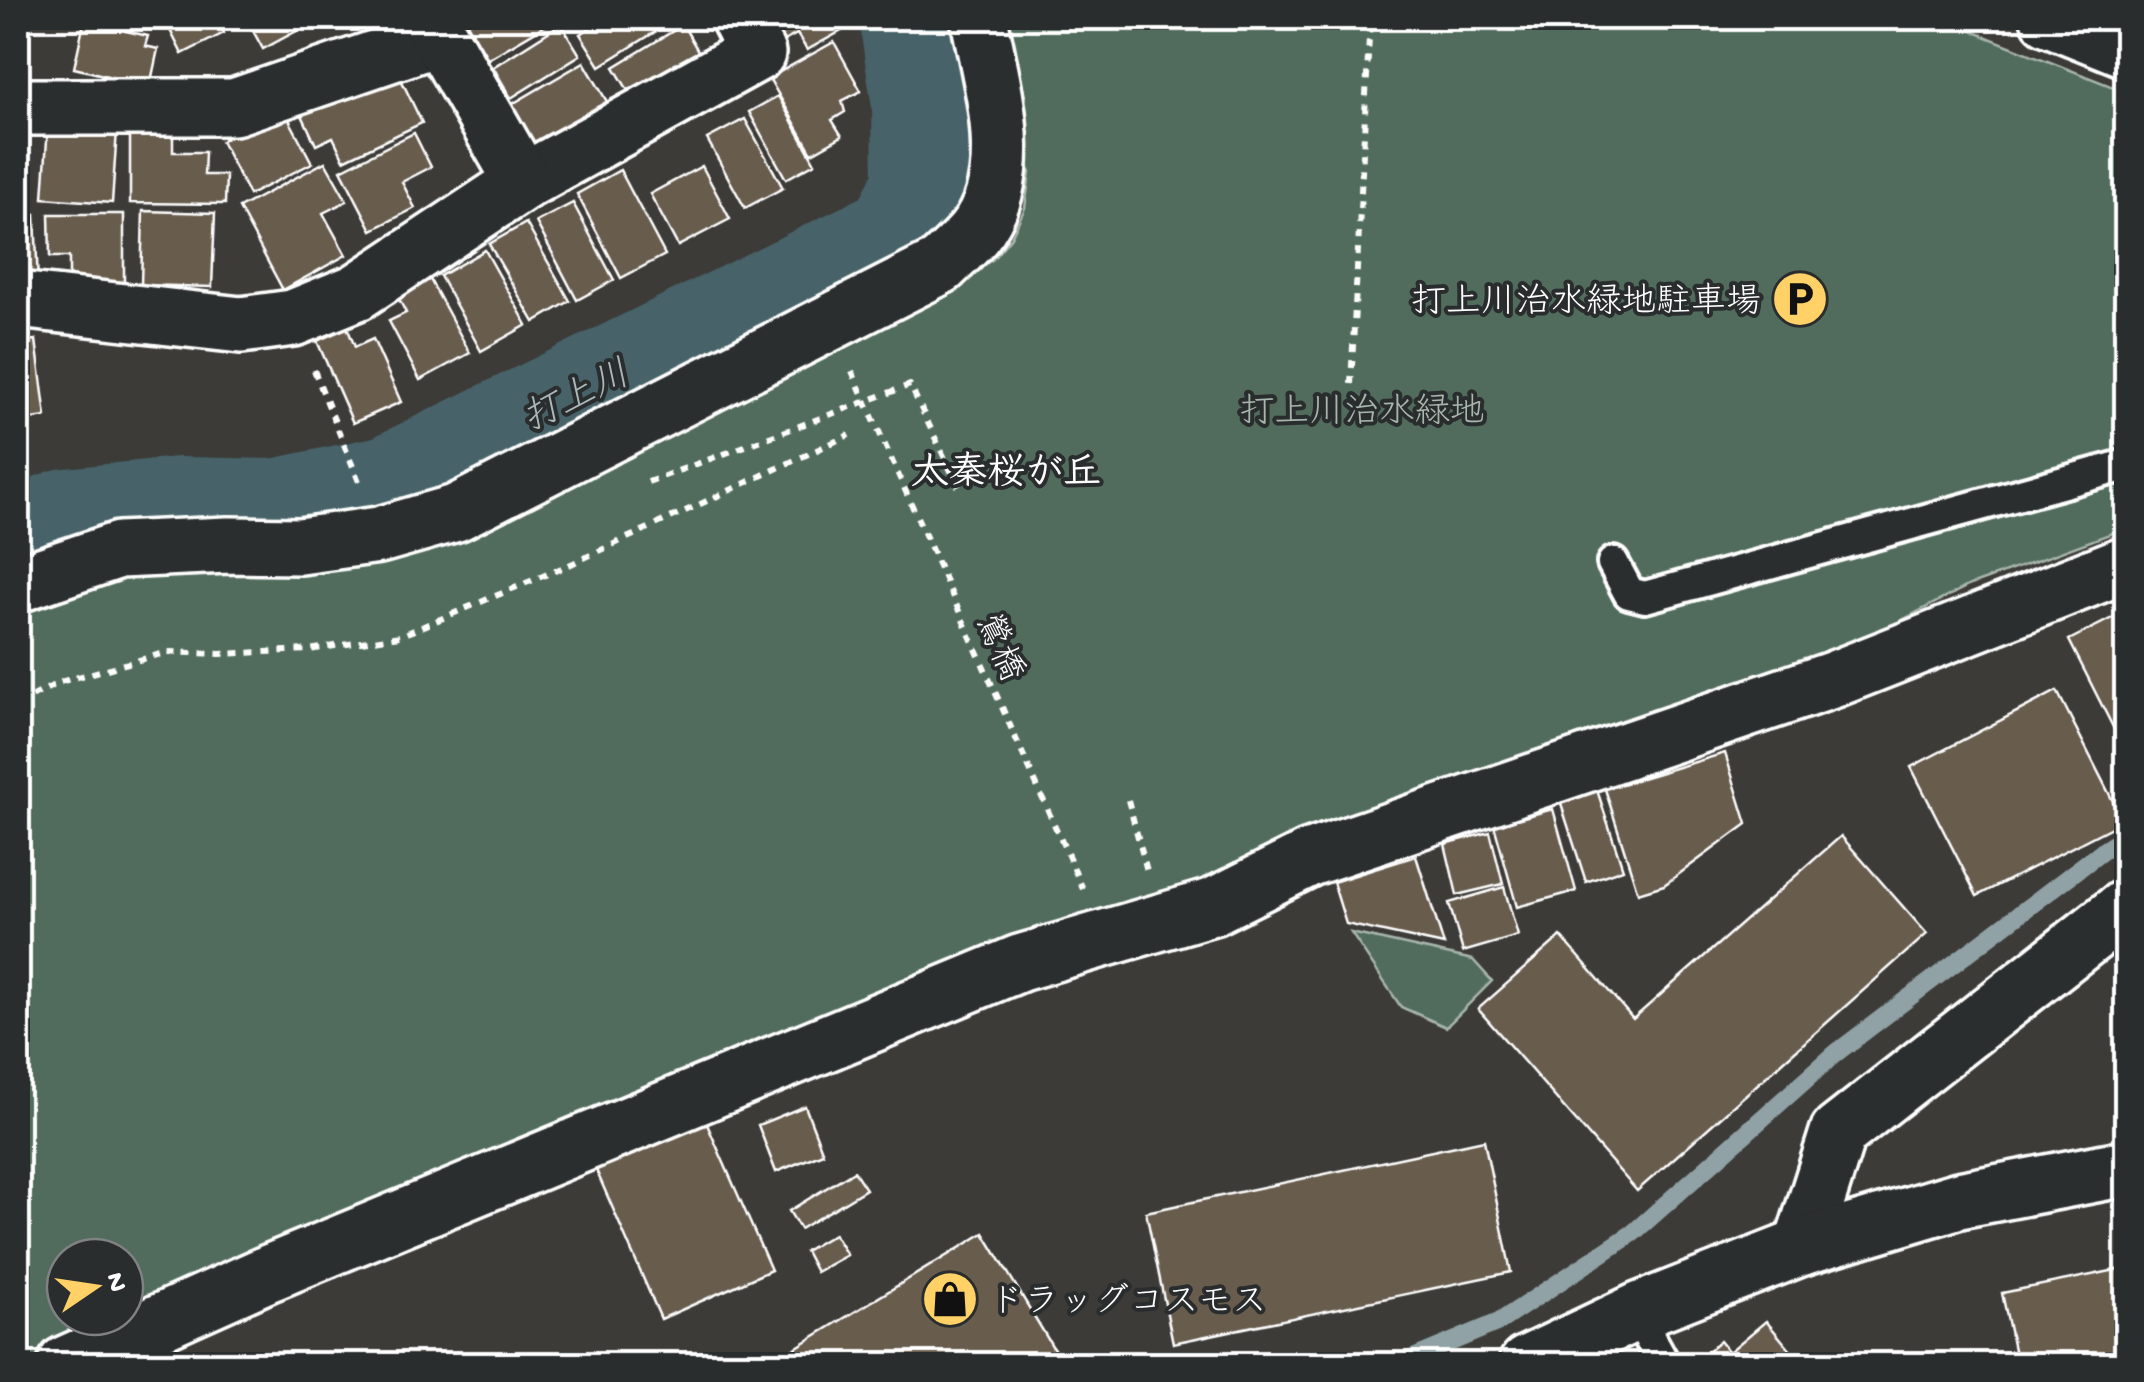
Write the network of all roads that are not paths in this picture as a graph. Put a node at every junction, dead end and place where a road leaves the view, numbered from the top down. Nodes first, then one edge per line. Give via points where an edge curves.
1 (738, 18) edge
2 (979, 18) edge
3 (2049, 18) edge
4 (434, 27) edge
5 (2126, 48) edge
6 (18, 107) edge
7 (523, 182) junction
8 (18, 300) edge
9 (2126, 465) edge
10 (1613, 563) dead end
11 (2126, 564) edge
12 (18, 584) edge
13 (2126, 907) edge
14 (2126, 1168) edge
15 (1802, 1247) junction
16 (1636, 1313) junction
17 (66, 1364) edge
18 (1527, 1364) edge
19 (1664, 1364) edge

1 - 7 street via 757,54
2 - 12 street via 1001,143 997,189 976,231 942,266 456,512 378,535 300,546 118,550
3 - 5 street
4 - 6 street via 234,107
4 - 7 street
7 - 8 street via 357,292 293,318 240,325
9 - 10 lane via 1644,597 1628,593
11 - 17 street via 1832,680 1310,858 1212,907 1020,962
13 - 15 street via 1838,1132
14 - 15 street via 1959,1200
15 - 16 street
16 - 18 street
16 - 19 lane

